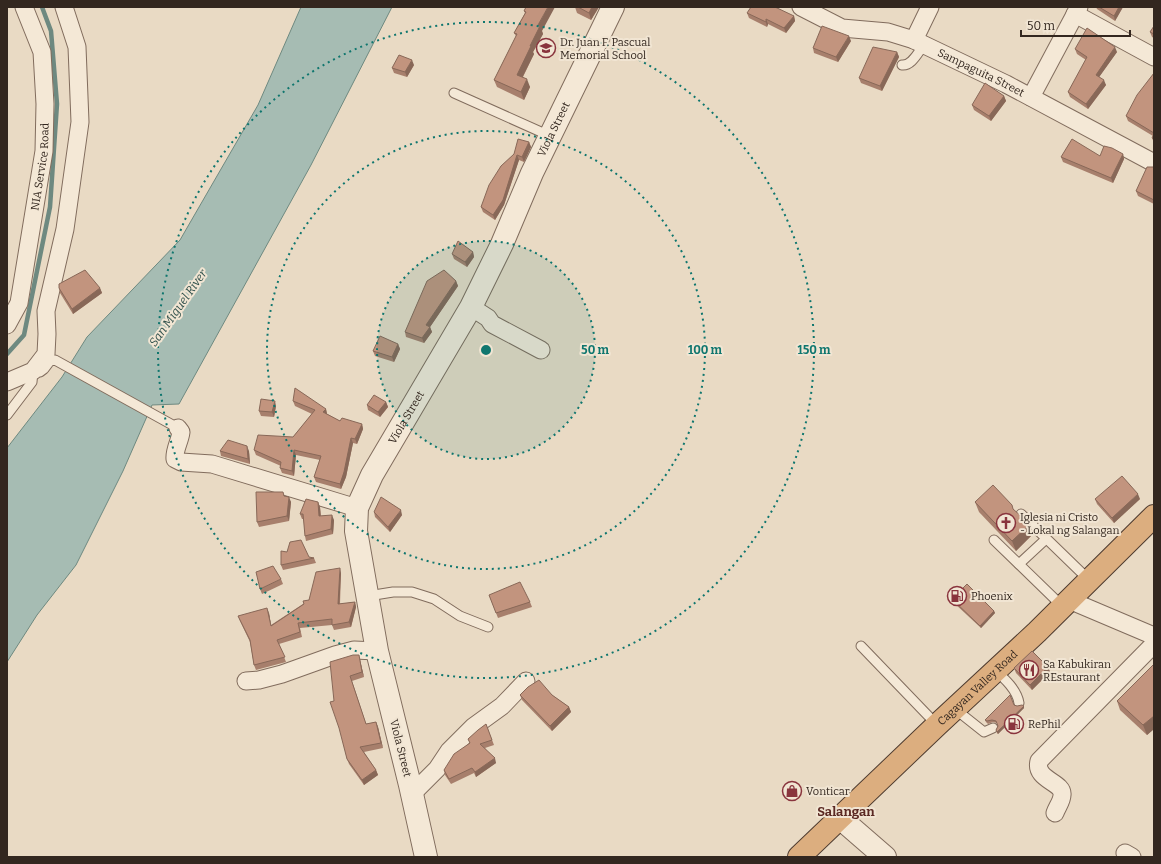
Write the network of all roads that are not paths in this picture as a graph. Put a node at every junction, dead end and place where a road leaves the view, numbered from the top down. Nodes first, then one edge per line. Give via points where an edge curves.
1 (24, 7) edge
2 (64, 7) edge
3 (613, 7) edge
4 (801, 7) edge
5 (930, 7) edge
6 (820, 11) edge
7 (1077, 11) edge
8 (919, 42) junction
9 (1154, 57) edge
10 (902, 65) dead end
11 (454, 93) dead end
12 (1031, 97) junction
13 (550, 136) junction
14 (1154, 163) edge
15 (33, 307) junction
16 (471, 307) junction
17 (7, 325) edge
18 (541, 350) dead end
19 (33, 371) junction
20 (7, 382) edge
21 (7, 415) edge
22 (178, 428) joint
23 (357, 508) junction
24 (1021, 514) edge
25 (1154, 516) edge
26 (1046, 539) junction
27 (994, 540) dead end
28 (1019, 564) junction
29 (1089, 580) junction
30 (368, 596) junction
31 (1065, 603) junction
32 (488, 627) dead end
33 (1154, 636) edge
34 (1154, 644) edge
35 (860, 646) dead end
36 (377, 651) junction
37 (995, 670) junction
38 (526, 681) dead end
39 (246, 682) dead end
40 (1020, 703) dead end
41 (955, 709) junction
42 (937, 725) junction
43 (993, 728) dead end
44 (412, 794) junction
45 (1055, 813) dead end
46 (840, 818) junction
47 (426, 857) edge
48 (799, 857) edge
49 (885, 857) edge

1 - 15 street, NIA Service Road via 42,52 45,104
2 - 15 street via 77,47 80,122 65,229
3 - 13 street, Viola Street
4 - 6 street, Sampaguita Street
5 - 8 street
6 - 8 street, Sampaguita Street via 842,28 888,32
7 - 9 street
7 - 12 street
8 - 10 lane via 910,64
8 - 12 street, Sampaguita Street
11 - 13 lane
12 - 14 street, Sampaguita Street
13 - 16 street, Viola Street
15 - 17 street, NIA Service Road
15 - 19 street via 47,334 46,354
16 - 18 street via 488,318 492,324
16 - 23 street, Viola Street via 372,475
19 - 20 street
19 - 21 lane via 32,382
19 - 22 lane via 40,372 50,361 55,360
22 - 23 street via 181,437 175,453 176,459 181,462 212,464
23 - 30 street, Viola Street via 356,531
24 - 26 lane
25 - 29 highway, Cagayan Valley Road
26 - 28 lane
26 - 29 lane
27 - 28 lane
28 - 31 lane
29 - 31 highway, Cagayan Valley Road
30 - 32 lane via 412,592 434,599 460,616
30 - 36 street, Viola Street
31 - 33 street
31 - 37 highway, Cagayan Valley Road
34 - 45 street via 1039,761 1041,773 1063,794
35 - 42 lane
36 - 39 street via 354,650 282,674
36 - 44 street, Viola Street
37 - 40 lane via 1008,682
37 - 41 highway, Cagayan Valley Road
38 - 44 street via 502,706 473,727
41 - 42 highway, Cagayan Valley Road
41 - 43 lane via 984,732
42 - 46 highway, Cagayan Valley Road
44 - 47 street, Viola Street
46 - 48 highway, Cagayan Valley Road
46 - 49 street

